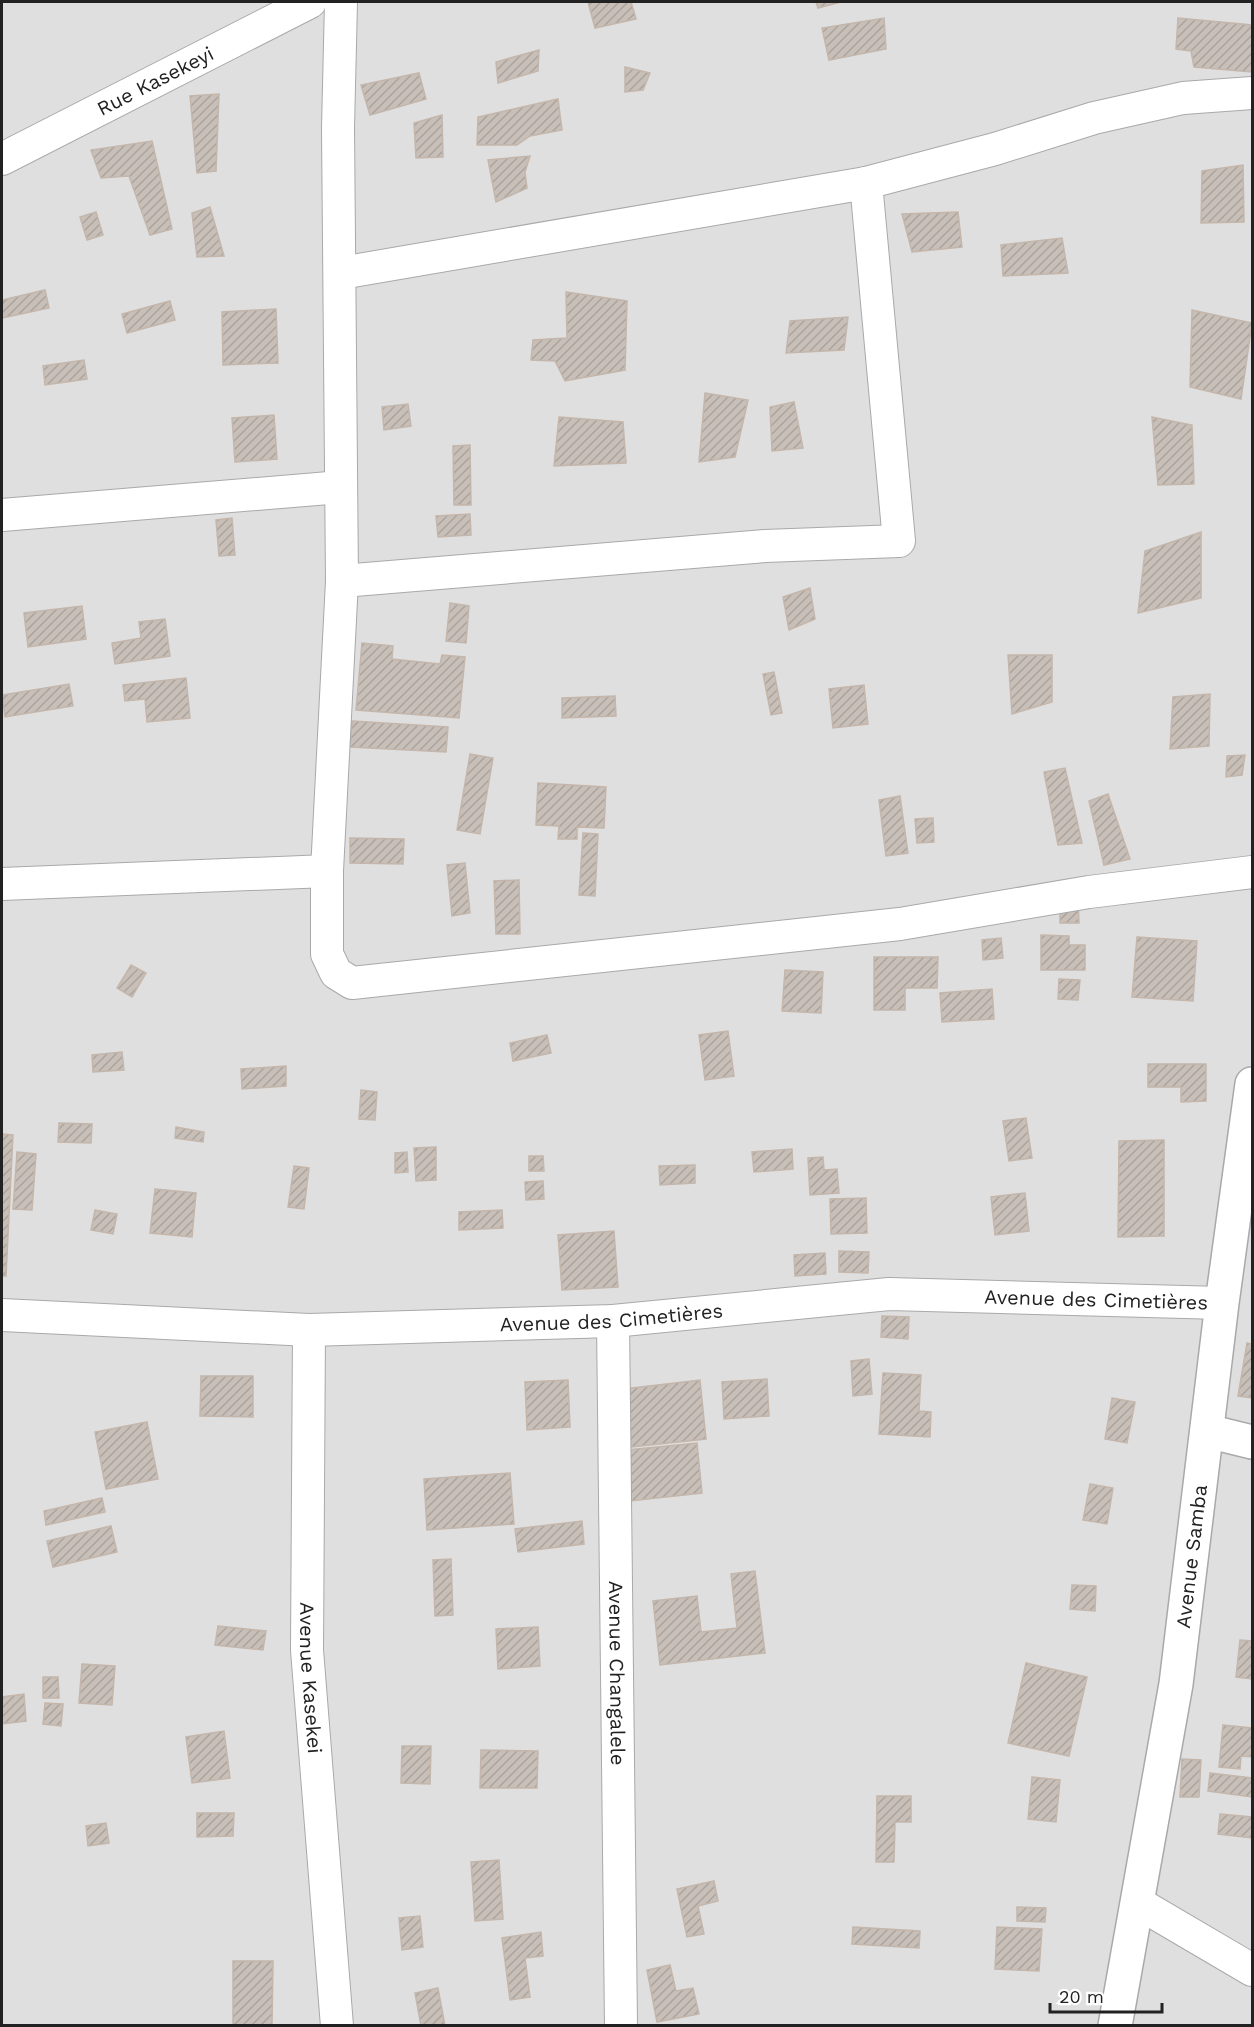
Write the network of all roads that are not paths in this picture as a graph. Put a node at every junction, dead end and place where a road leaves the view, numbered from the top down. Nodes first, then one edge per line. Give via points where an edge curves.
1 (310, 2) edge
2 (341, 2) edge
3 (1252, 93) edge
4 (2, 159) edge
5 (866, 183) junction
6 (340, 273) junction
7 (341, 487) junction
8 (2, 515) edge
9 (342, 581) junction
10 (327, 871) junction
11 (1252, 872) edge
12 (2, 884) edge
13 (1252, 1084) edge
14 (1222, 1303) junction
15 (2, 1315) edge
16 (613, 1321) junction
17 (309, 1330) junction
18 (1207, 1431) junction
19 (1252, 1442) edge
20 (1138, 1903) junction
21 (1252, 1970) edge
22 (337, 2025) edge
23 (621, 2025) edge
24 (1113, 2025) edge

1 - 4 street, Rue Kasekeyi
2 - 6 street
3 - 5 street via 1183,98 1094,118
5 - 6 street
5 - 9 street via 899,541 765,546
6 - 7 street
7 - 8 street
7 - 9 street
9 - 10 street
10 - 11 street via 327,954 336,973 352,983 900,924 1089,892
10 - 12 street
13 - 14 street, Avenue Samba
14 - 16 street, Avenue des Cimetières via 889,1294
14 - 18 street, Avenue Samba
15 - 17 street, Avenue des Cimetières
16 - 17 street, Avenue des Cimetières
16 - 23 street, Avenue Changalele
17 - 22 street, Avenue Kasekei via 307,1650
18 - 19 street
18 - 20 street, Avenue Samba via 1176,1684
20 - 21 street
20 - 24 street, Avenue Samba

